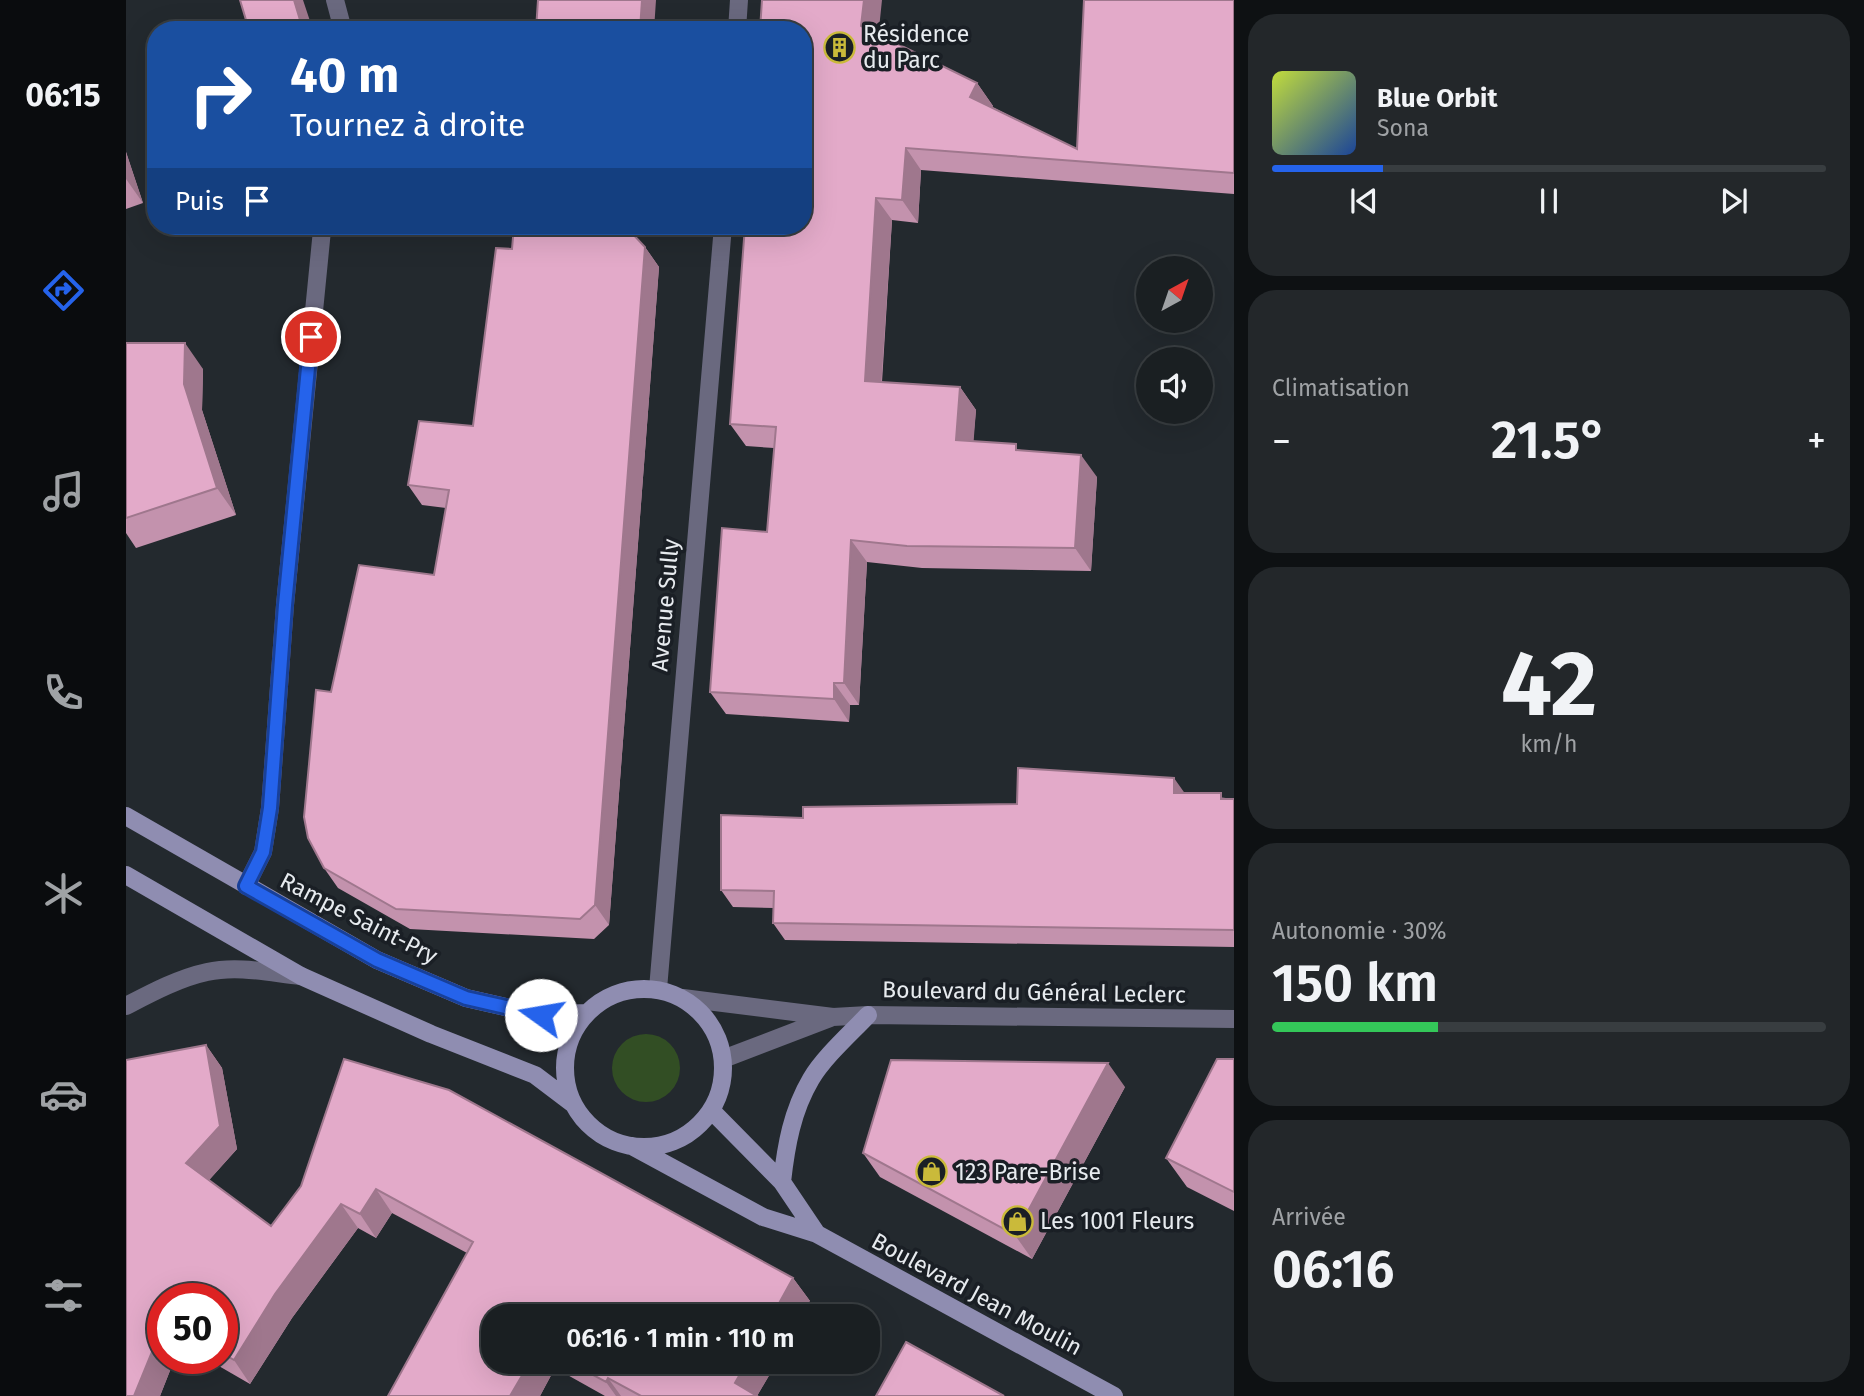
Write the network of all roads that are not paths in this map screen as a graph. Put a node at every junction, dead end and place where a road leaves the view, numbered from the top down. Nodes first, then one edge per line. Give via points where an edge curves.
1 (335, 0) edge
2 (739, 0) edge
3 (341, 21) edge
4 (738, 21) edge
5 (322, 235) edge
6 (722, 235) edge
7 (126, 816) edge
8 (126, 875) edge
9 (246, 886) junction
10 (301, 976) junction
11 (658, 989) junction
12 (683, 998) junction
13 (126, 1006) edge
14 (585, 1013) junction
15 (868, 1015) junction
16 (833, 1017) junction
17 (1234, 1019) edge
18 (723, 1059) junction
19 (572, 1103) junction
20 (711, 1110) junction
21 (632, 1146) junction
22 (782, 1182) junction
23 (817, 1234) junction
24 (1114, 1396) edge

1 - 3 street
2 - 4 street
5 - 9 street via 270,808 263,852
6 - 11 street, Avenue Sully
7 - 9 main road, Rampe Saint-Pry
8 - 10 main road
9 - 14 main road, Rampe Saint-Pry via 377,960 466,998 541,1015
10 - 13 street via 237,969 207,972
10 - 19 main road via 535,1074
11 - 12 main road
11 - 14 main road via 614,994
12 - 16 street, Boulevard du Général Leclerc
12 - 18 main road via 711,1024
14 - 19 main road via 569,1039 565,1060
15 - 16 street, Boulevard du Général Leclerc
15 - 17 street, Boulevard du Général Leclerc
15 - 22 main road via 812,1077 786,1142
16 - 18 street, Boulevard du Général Leclerc
18 - 20 main road via 723,1077
19 - 21 main road via 587,1124 608,1139
20 - 21 main road via 699,1125 668,1144
20 - 22 main road, Boulevard Jean Moulin
21 - 23 main road, Boulevard Jean Moulin via 762,1217
22 - 23 main road, Boulevard Jean Moulin
23 - 24 main road, Boulevard Jean Moulin

